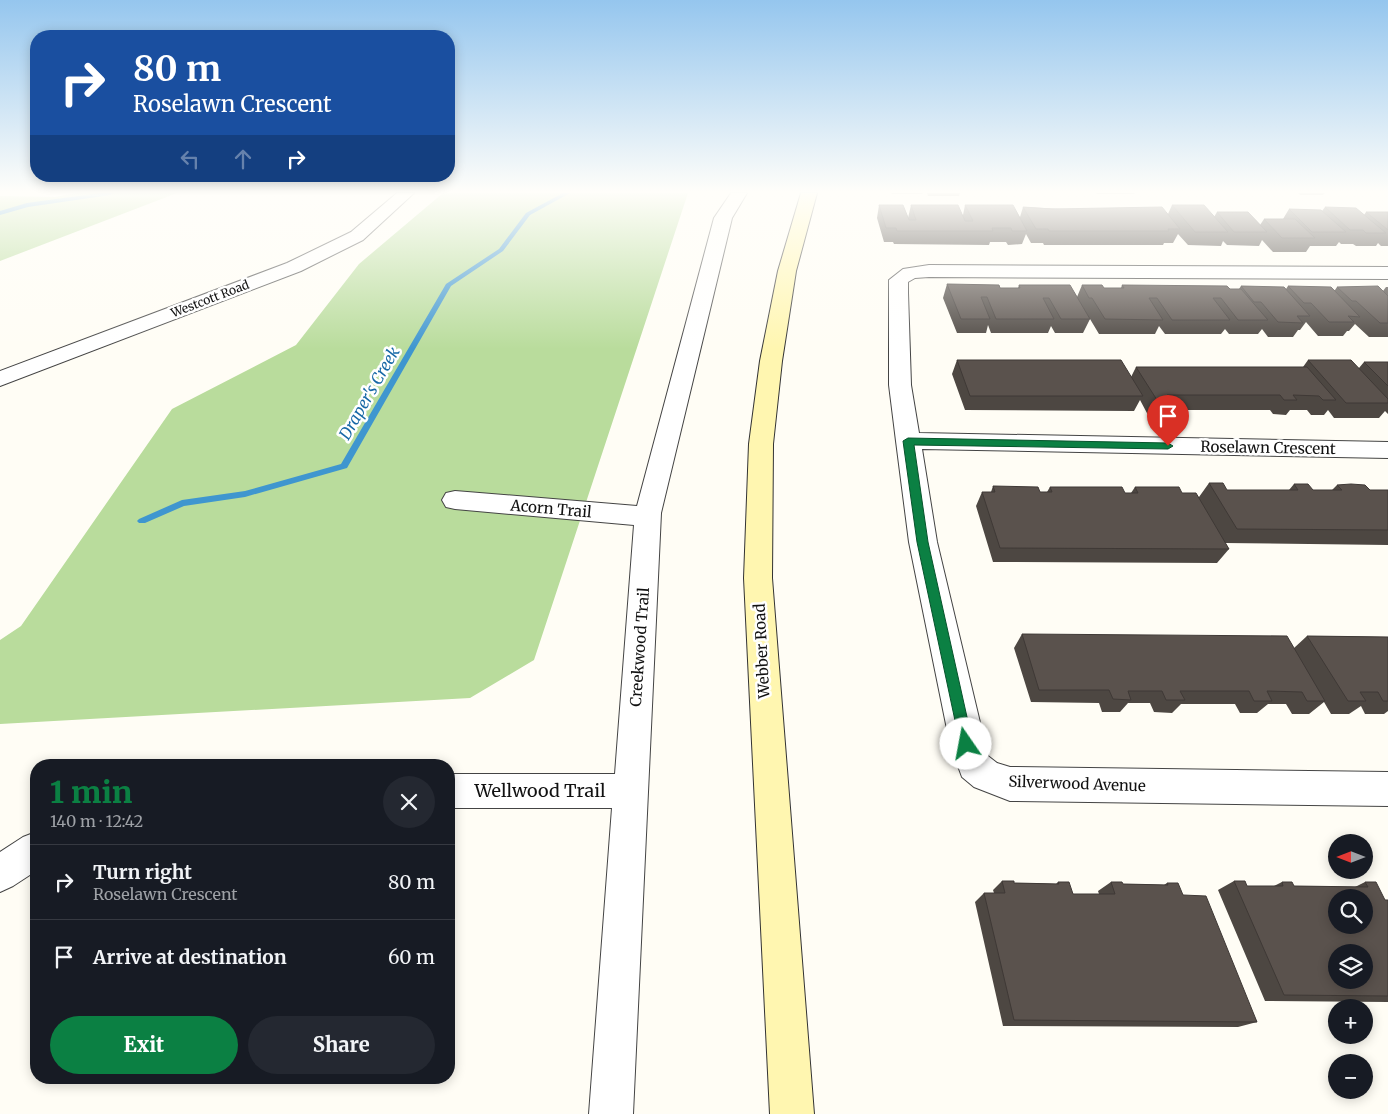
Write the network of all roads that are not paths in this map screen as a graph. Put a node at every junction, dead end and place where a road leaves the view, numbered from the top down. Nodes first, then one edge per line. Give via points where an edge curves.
1 (338, 245) edge
2 (716, 245) edge
3 (794, 245) edge
4 (1388, 273) edge
5 (0, 380) edge
6 (908, 441) junction
7 (1388, 450) edge
8 (455, 500) dead end
9 (648, 517) junction
10 (1388, 789) edge
11 (455, 791) edge
12 (631, 791) junction
13 (30, 854) edge
14 (0, 873) edge
15 (611, 1114) edge
16 (792, 1114) edge

1 - 5 street, Westcott Road via 294,266
2 - 9 street, Creekwood Trail
3 - 16 main road, Webber Road via 771,361 761,444 758,569
4 - 6 street, Silverwood Avenue via 929,270 910,274 899,280 898,293 900,385
6 - 7 street, Roselawn Crescent
6 - 10 street, Silverwood Avenue via 922,542 966,744 974,766 986,775 1010,784
8 - 9 street, Acorn Trail
9 - 12 street, Creekwood Trail
11 - 12 street, Wellwood Trail
12 - 15 street, Creekwood Trail
13 - 14 street

